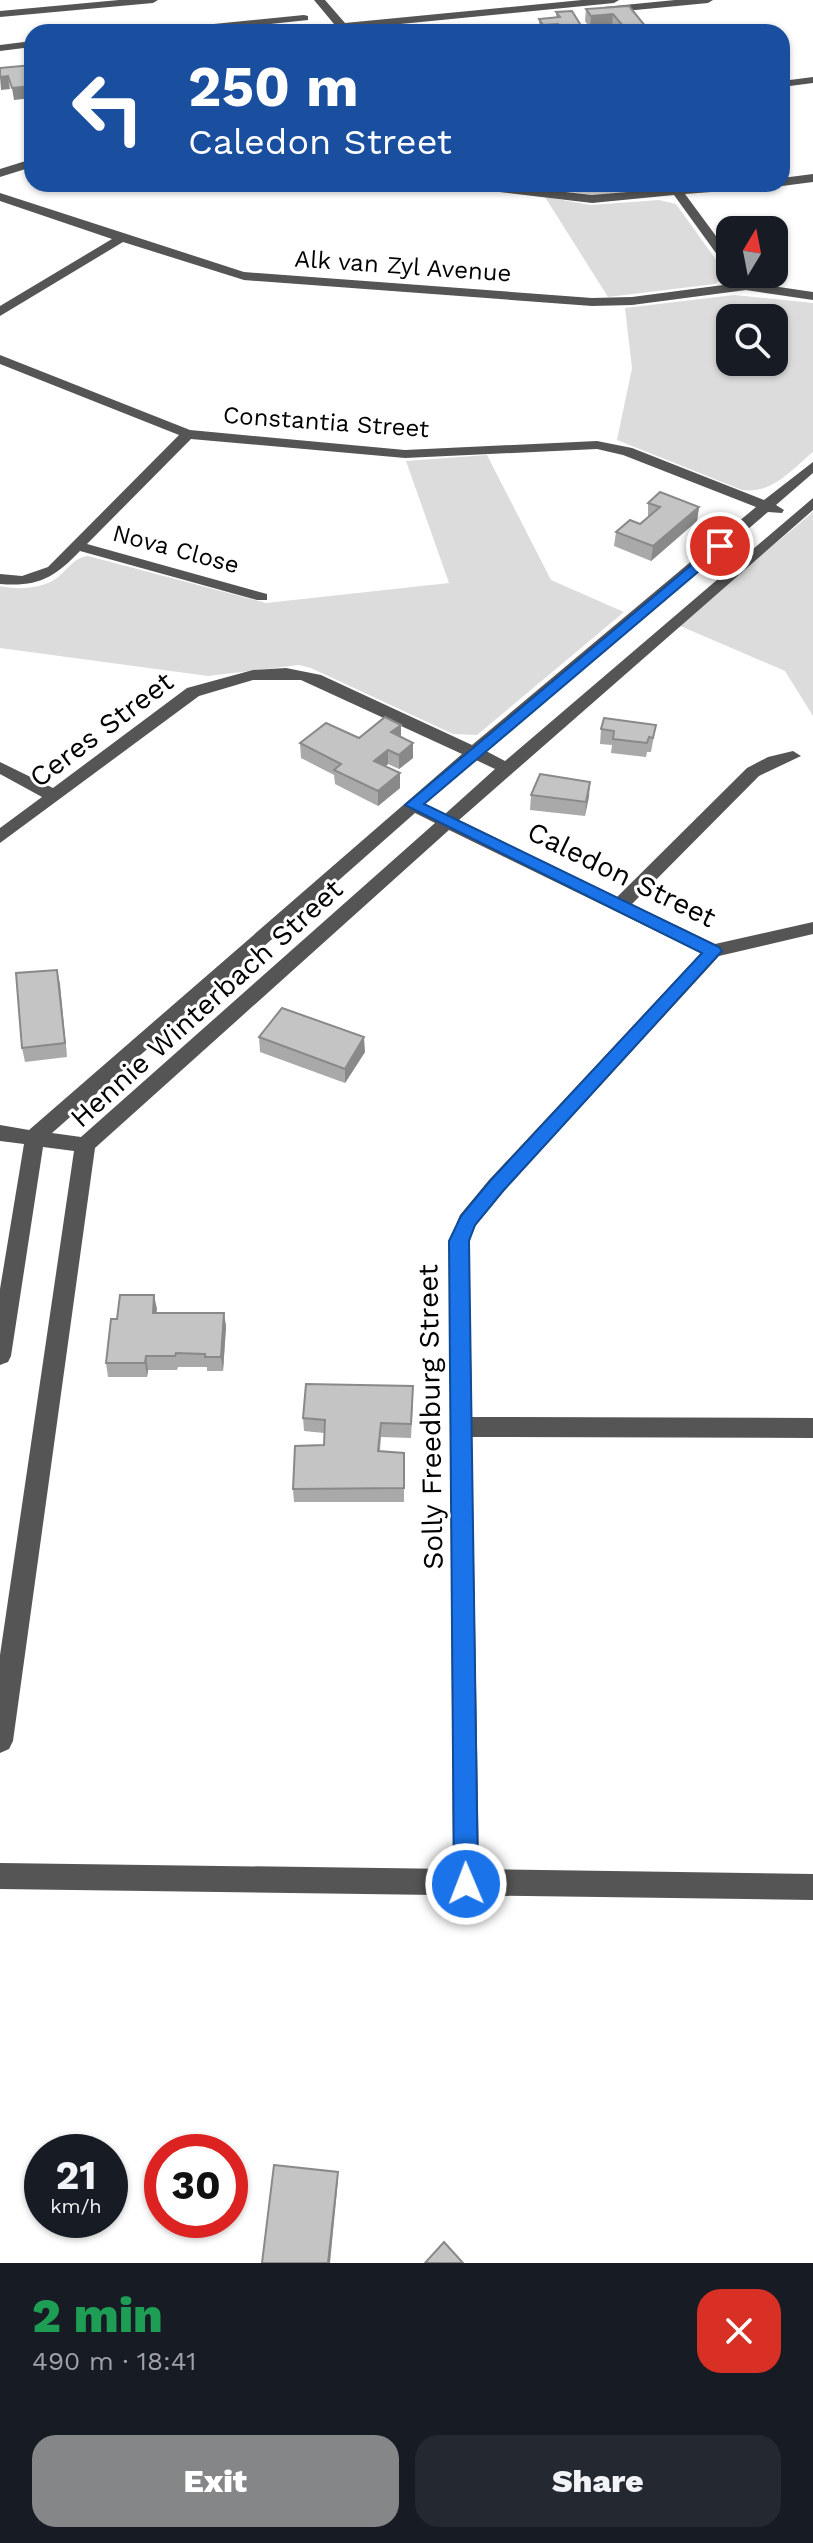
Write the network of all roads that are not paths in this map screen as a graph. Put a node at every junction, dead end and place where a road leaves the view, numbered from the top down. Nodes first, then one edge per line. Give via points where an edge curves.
1 (153, 0) edge
2 (319, 0) edge
3 (491, 0) edge
4 (614, 0) edge
5 (708, 0) edge
6 (0, 14) edge
7 (334, 15) junction
8 (244, 24) edge
9 (341, 24) edge
10 (363, 24) edge
11 (466, 24) edge
12 (24, 45) edge
13 (0, 48) edge
14 (24, 57) edge
15 (0, 59) edge
16 (813, 80) edge
17 (790, 83) edge
18 (24, 166) edge
19 (0, 173) edge
20 (813, 178) edge
21 (790, 181) edge
22 (533, 192) edge
23 (696, 192) edge
24 (679, 194) junction
25 (0, 197) edge
26 (123, 237) junction
27 (716, 245) edge
28 (730, 288) edge
29 (759, 288) edge
30 (813, 296) edge
31 (0, 312) edge
32 (0, 359) edge
33 (188, 434) junction
34 (813, 466) edge
35 (813, 502) edge
36 (767, 507) junction
37 (795, 517) junction
38 (77, 546) junction
39 (0, 579) edge
40 (262, 597) dead end
41 (472, 754) junction
42 (793, 756) dead end
43 (0, 767) edge
44 (507, 768) junction
45 (54, 796) junction
46 (413, 805) junction
47 (450, 820) junction
48 (0, 837) edge
49 (620, 905) junction
50 (813, 928) edge
51 (713, 951) junction
52 (0, 1133) edge
53 (35, 1136) junction
54 (85, 1145) junction
55 (0, 1356) edge
56 (460, 1427) junction
57 (813, 1428) edge
58 (0, 1741) edge
59 (0, 1876) edge
60 (466, 1884) junction
61 (813, 1887) edge

1 - 6 street
2 - 7 street
3 - 7 street
4 - 10 street
5 - 11 street
7 - 8 street
7 - 9 street
12 - 13 street
14 - 15 street
16 - 17 street
18 - 19 street
20 - 21 street
22 - 24 street via 592,199
23 - 24 street
24 - 27 street
25 - 26 street, Alk van Zyl Avenue
26 - 28 street, Alk van Zyl Avenue via 228,273 283,279 612,303
26 - 31 street
29 - 30 street, Alk van Zyl Avenue
32 - 33 street, Constantia Street
33 - 36 street, Constantia Street via 405,454 597,445 627,451
33 - 38 street
34 - 36 street, Hennie Winterbach Street
35 - 37 street, Hennie Winterbach Street
36 - 37 street, Constantia Street
36 - 41 street, Hennie Winterbach Street
37 - 44 street, Hennie Winterbach Street
38 - 39 street via 45,575 24,581
38 - 40 street, Nova Close
41 - 44 street, Ceres Street
41 - 45 street, Ceres Street via 315,678 287,672 222,681 193,692
41 - 46 street, Hennie Winterbach Street
42 - 49 street via 753,772
43 - 45 street
44 - 47 street, Hennie Winterbach Street
45 - 48 street, Ceres Street
46 - 47 street, Caledon Street
46 - 53 street, Hennie Winterbach Street
47 - 49 street, Caledon Street
47 - 54 street, Hennie Winterbach Street
49 - 51 street, Caledon Street
50 - 51 street, Caledon Street
51 - 56 street, Solly Freedburg Street via 467,1221 457,1255
52 - 53 street
53 - 54 street
53 - 55 street, Hennie Winterbach Street
54 - 58 street, Hennie Winterbach Street
56 - 57 street
56 - 60 street, Solly Freedburg Street
59 - 60 street
60 - 61 street

